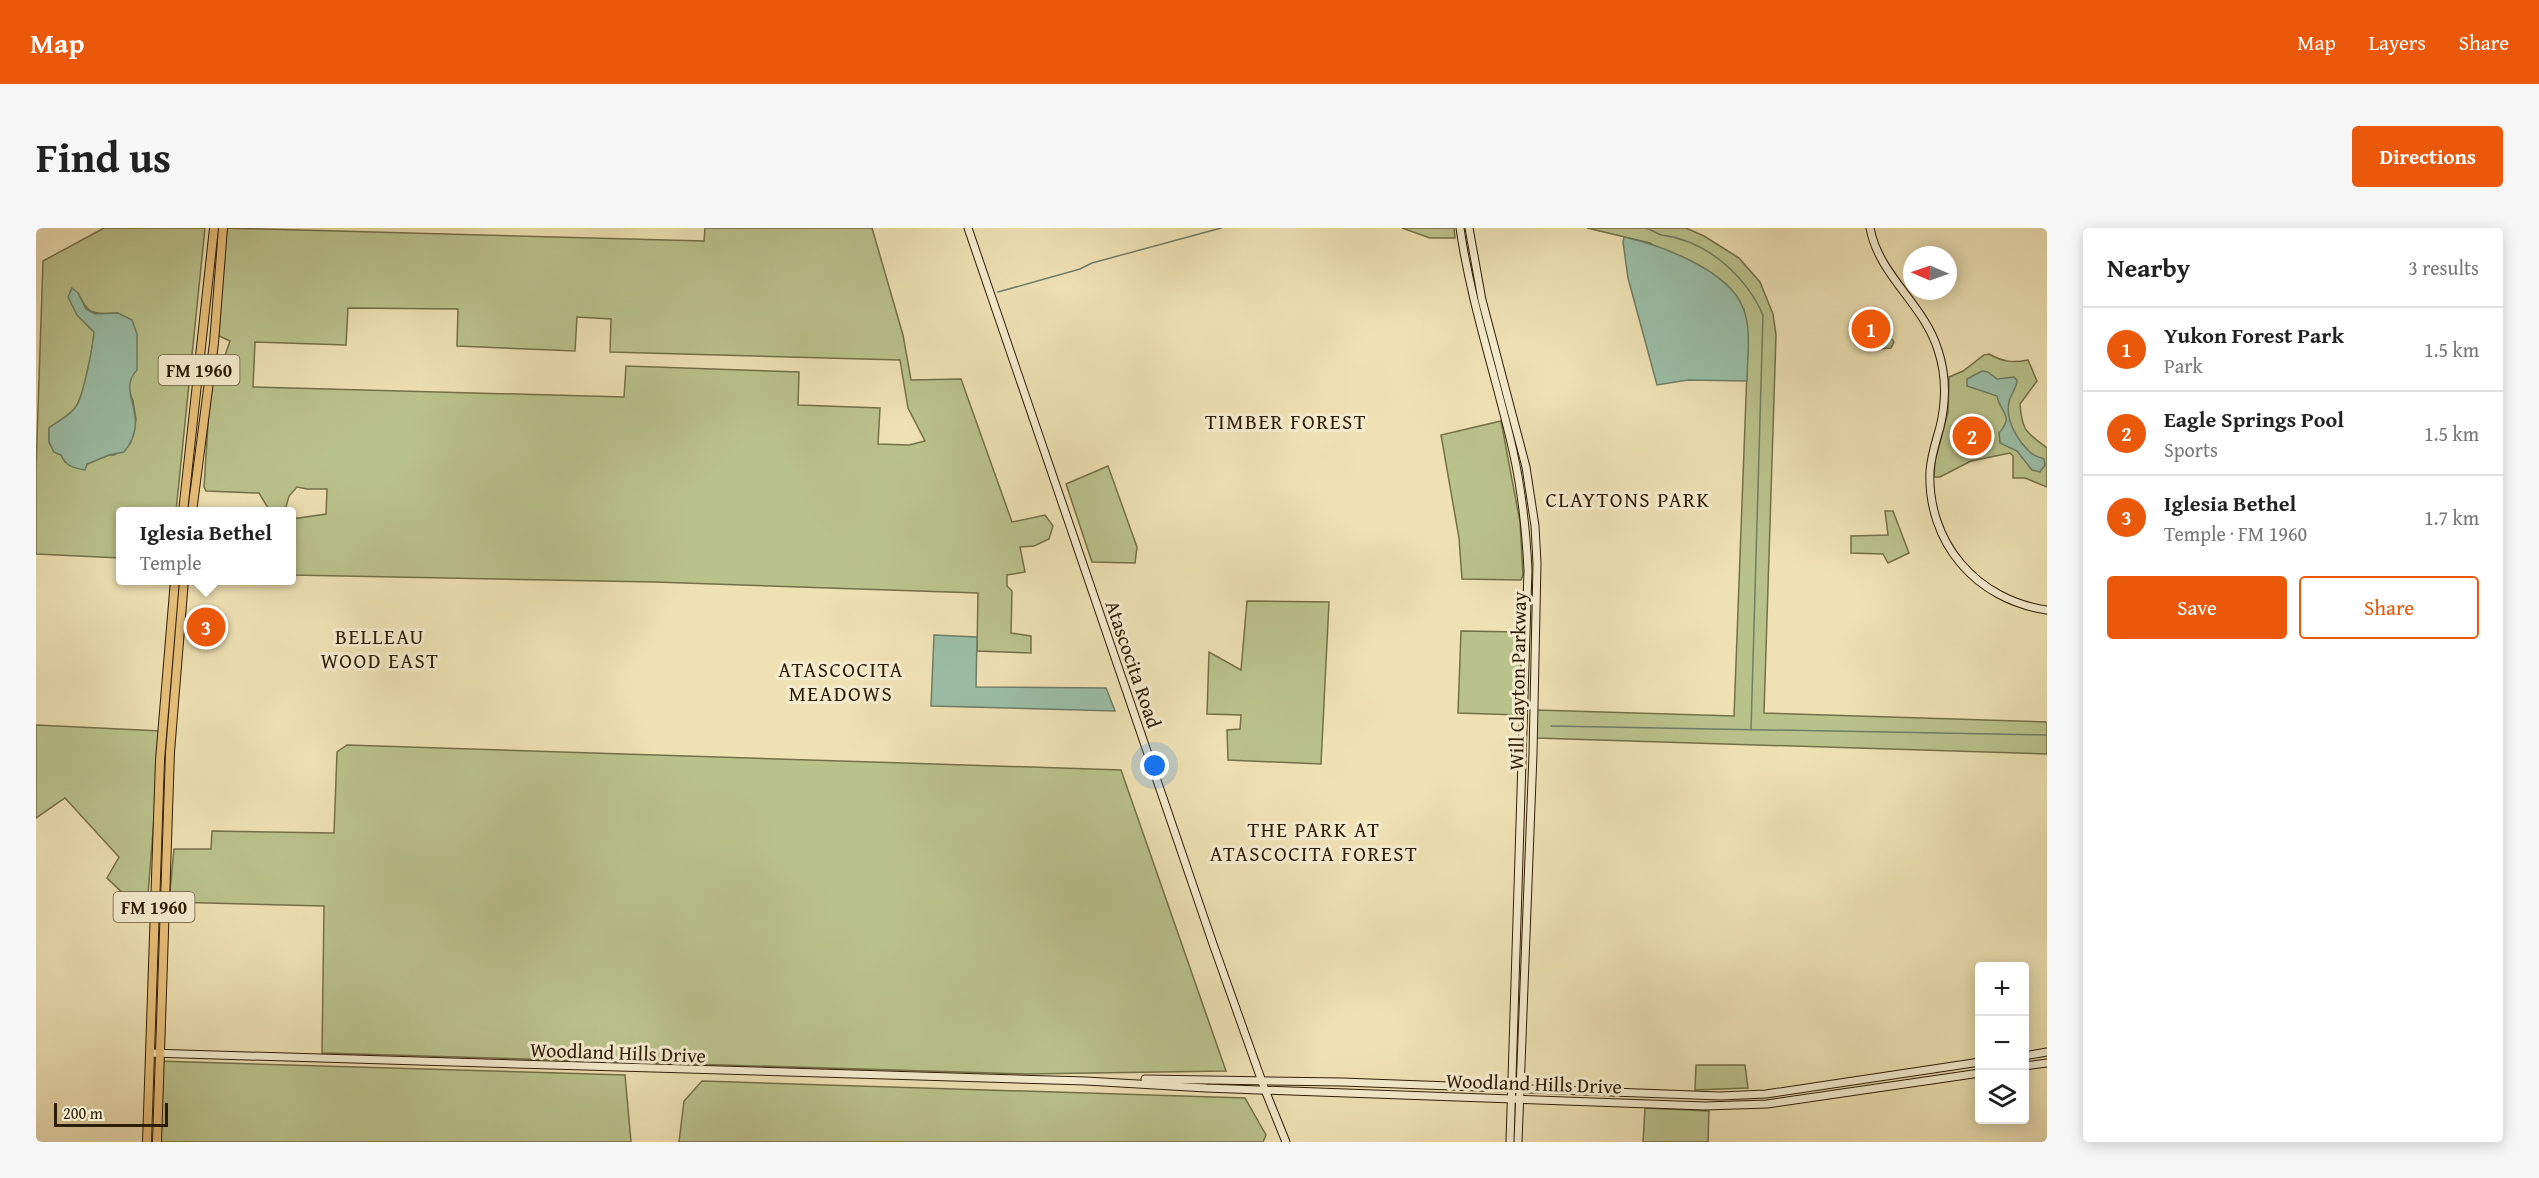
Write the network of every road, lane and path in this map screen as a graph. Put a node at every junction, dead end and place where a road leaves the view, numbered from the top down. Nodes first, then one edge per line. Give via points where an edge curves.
1 (213, 228) edge
2 (223, 228) edge
3 (968, 228) edge
4 (1460, 228) edge
5 (1469, 228) edge
6 (1870, 228) edge
7 (1484, 308) junction
8 (1476, 311) junction
9 (1514, 437) junction
10 (184, 507) edge
11 (193, 507) edge
12 (1533, 513) junction
13 (1524, 516) junction
14 (175, 585) edge
15 (184, 585) edge
16 (2047, 610) edge
17 (1526, 659) junction
18 (1535, 659) junction
19 (1521, 841) junction
20 (1529, 841) junction
21 (1527, 922) junction
22 (1518, 923) junction
23 (2047, 1052) edge
24 (150, 1053) junction
25 (159, 1054) junction
26 (2029, 1055) edge
27 (1975, 1063) edge
28 (2047, 1063) edge
29 (2029, 1065) edge
30 (1975, 1074) edge
31 (1261, 1080) junction
32 (1086, 1081) junction
33 (1422, 1086) junction
34 (1511, 1089) junction
35 (1265, 1090) junction
36 (1521, 1090) junction
37 (1420, 1096) junction
38 (1511, 1099) junction
39 (1521, 1099) junction
40 (147, 1142) edge
41 (157, 1142) edge
42 (1286, 1142) edge
43 (1510, 1142) edge
44 (1518, 1142) edge

1 - 10 main road, FM 1960 / FM 1960
2 - 11 main road, FM 1960 / FM 1960 via 214,344
3 - 31 main road, Atascocita Road
4 - 8 main road, Will Clayton Parkway
5 - 7 main road, Will Clayton Parkway
6 - 16 main road via 1878,256 1930,330 1940,356 1944,402 1930,470 1932,510 1939,528 1957,559 1984,586 2015,602
7 - 8 main road
7 - 9 main road, Will Clayton Parkway
8 - 9 main road, Will Clayton Parkway
9 - 12 main road, Will Clayton Parkway
9 - 13 main road, Will Clayton Parkway
12 - 13 main road
12 - 18 main road, Will Clayton Parkway via 1537,564
13 - 17 main road, Will Clayton Parkway via 1528,570
14 - 24 main road, FM 1960 / FM 1960 via 159,771
15 - 25 main road, FM 1960 / FM 1960 via 170,752
17 - 18 main road
17 - 19 main road, Will Clayton Parkway
18 - 20 main road, Will Clayton Parkway
19 - 20 main road
19 - 22 main road, Will Clayton Parkway
20 - 21 main road, Will Clayton Parkway
21 - 22 main road
21 - 36 main road, Will Clayton Parkway
22 - 34 main road, Will Clayton Parkway
23 - 26 main road
24 - 25 main road, Woodland Hills Drive
24 - 40 main road, FM 1960 / FM 1960
25 - 32 main road, Woodland Hills Drive
25 - 41 main road, FM 1960 / FM 1960
27 - 36 main road, Woodland Hills Drive via 1744,1095
28 - 29 main road
30 - 39 main road, Woodland Hills Drive via 1745,1105
31 - 32 main road, Woodland Hills Drive
31 - 33 main road, Woodland Hills Drive
31 - 35 main road, Atascocita Road
32 - 35 main road, Woodland Hills Drive
33 - 34 main road, Woodland Hills Drive
33 - 37 main road
34 - 36 main road, Woodland Hills Drive
34 - 38 main road, Will Clayton Parkway
35 - 37 main road, Woodland Hills Drive
35 - 42 main road, Atascocita Road
36 - 39 main road, Will Clayton Parkway
37 - 38 main road, Woodland Hills Drive
38 - 39 main road, Woodland Hills Drive
38 - 43 main road, Will Clayton Parkway
39 - 44 main road, Will Clayton Parkway

